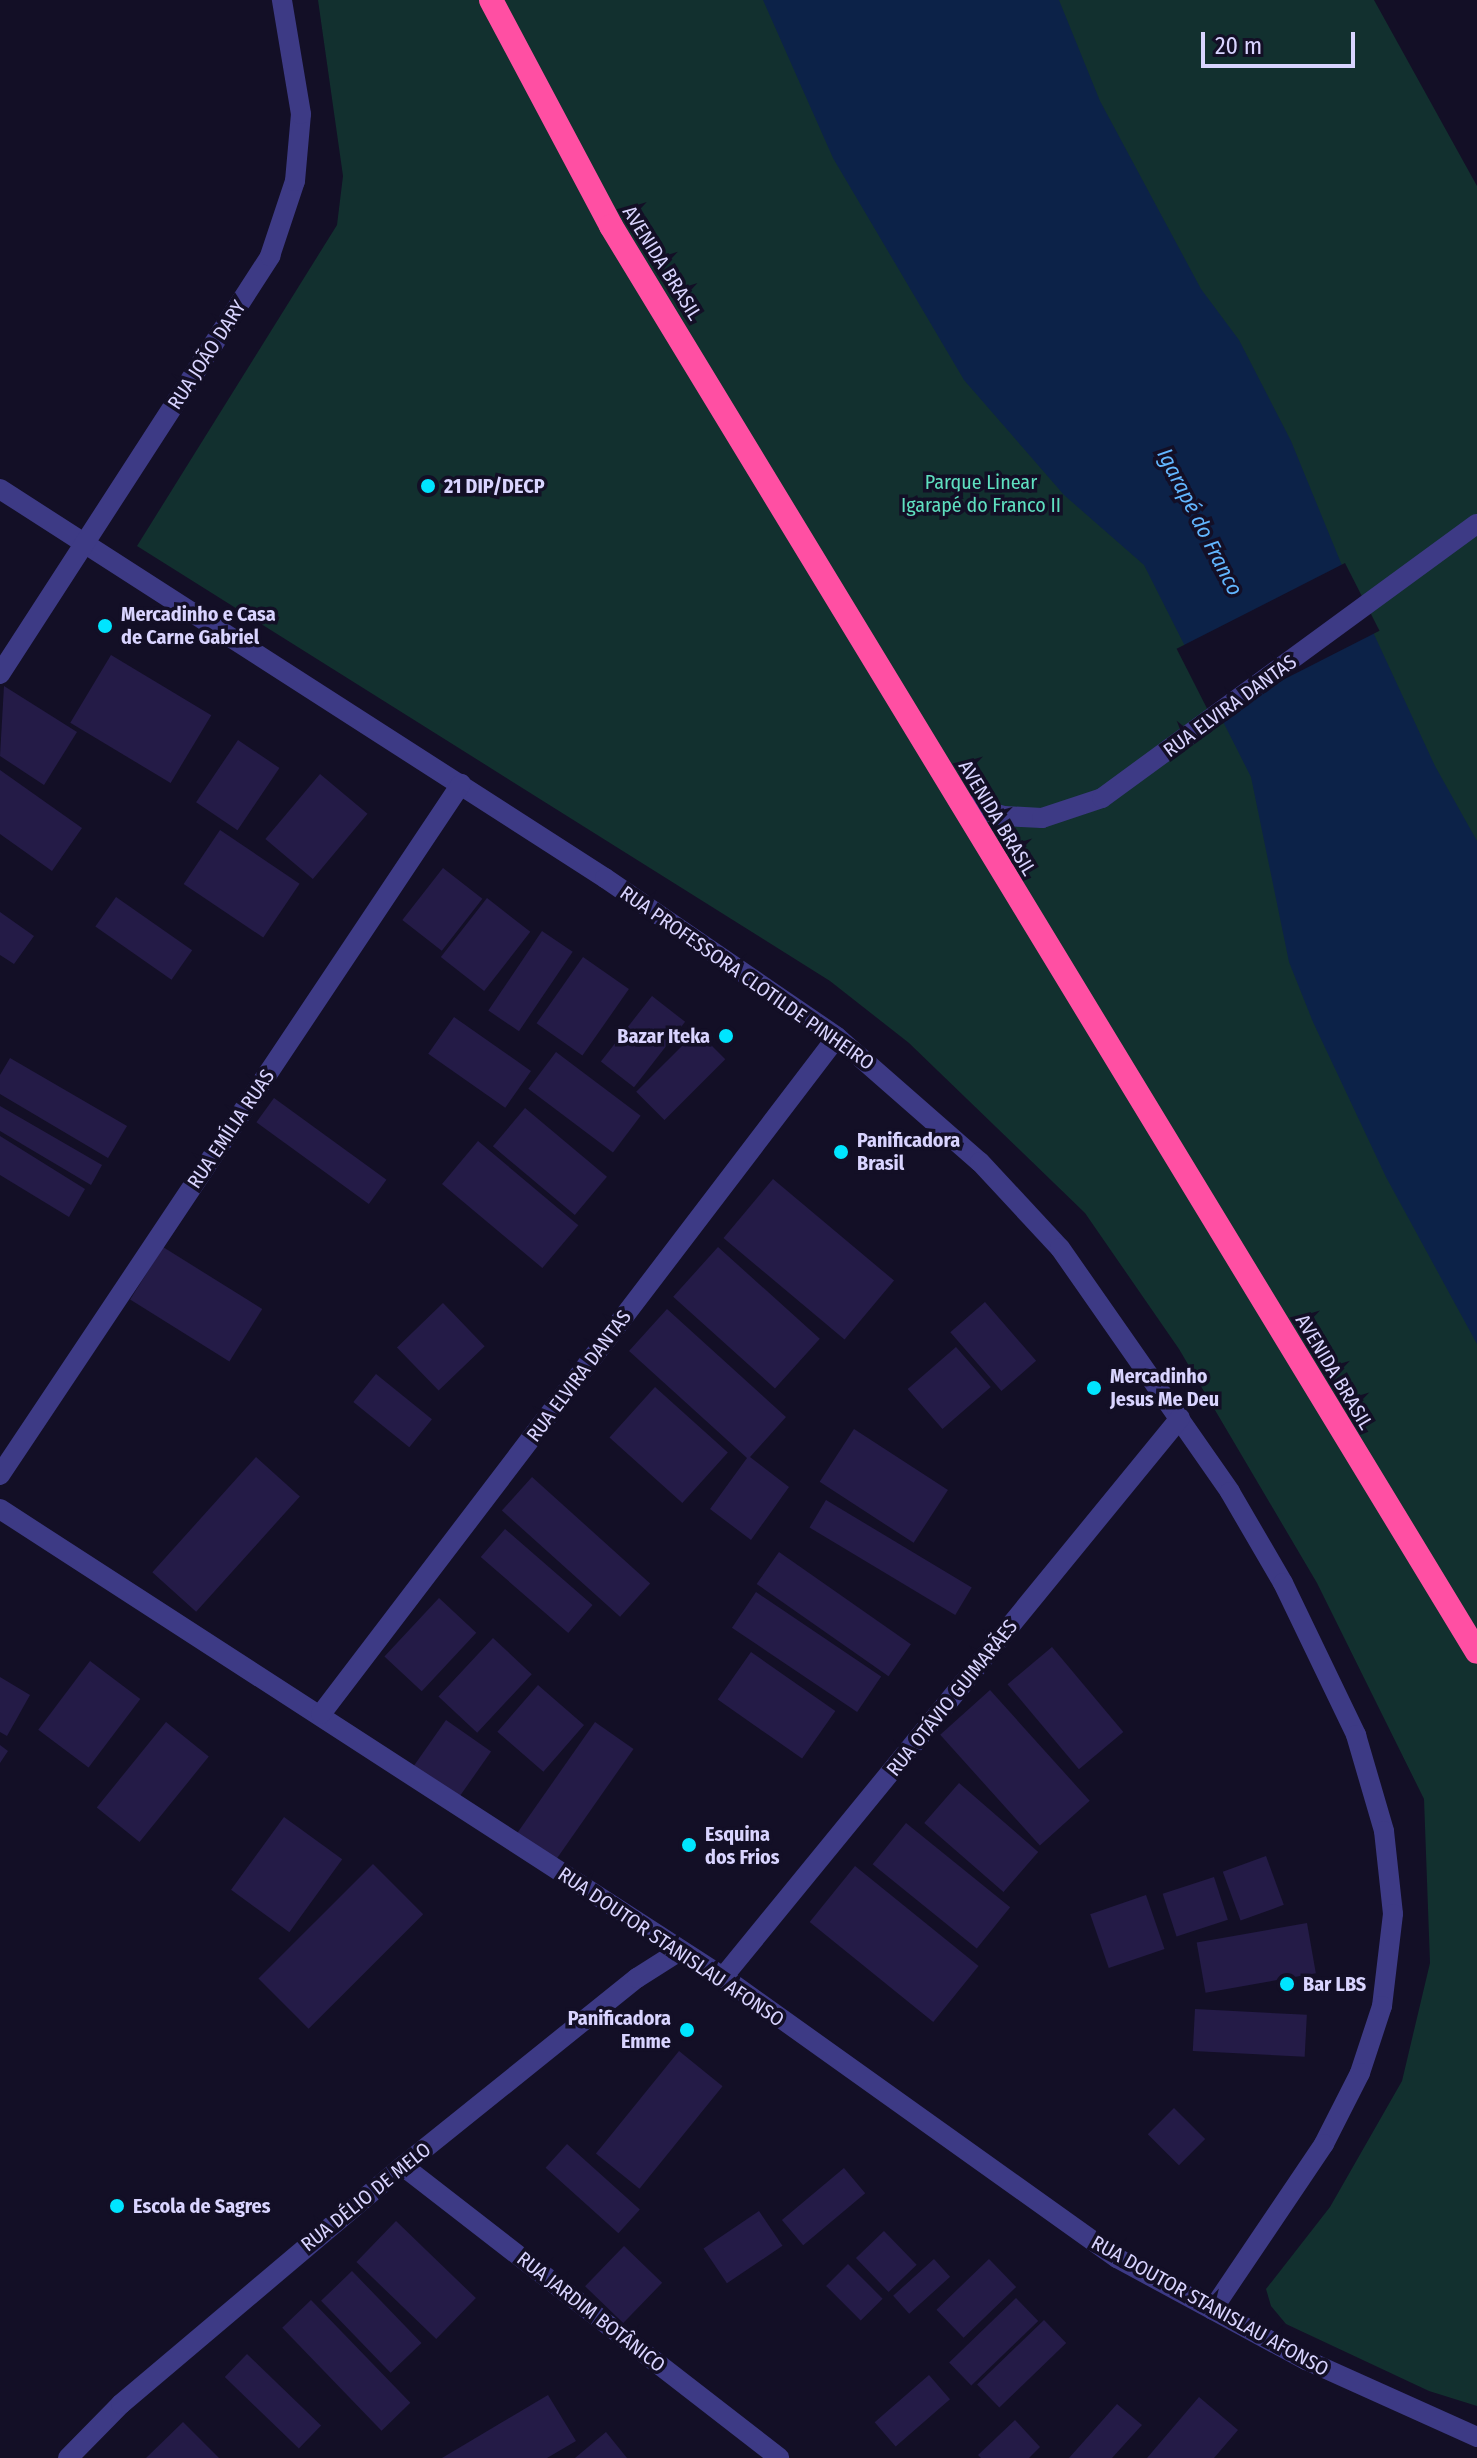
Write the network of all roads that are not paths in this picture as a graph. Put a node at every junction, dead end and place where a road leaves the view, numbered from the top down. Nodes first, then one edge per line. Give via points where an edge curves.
1 (282, 0) edge
2 (491, 0) edge
3 (0, 489) edge
4 (1477, 524) edge
5 (86, 543) junction
6 (0, 674) edge
7 (461, 784) junction
8 (959, 803) junction
9 (837, 1037) junction
10 (1180, 1418) junction
11 (0, 1475) edge
12 (0, 1509) edge
13 (1477, 1652) edge
14 (321, 1714) junction
15 (678, 1952) junction
16 (723, 1977) junction
17 (403, 2166) junction
18 (1212, 2310) junction
19 (1477, 2437) edge
20 (68, 2458) edge
21 (779, 2458) edge

1 - 5 street, RUA JOÃO DARY via 301,114 295,181 270,256
2 - 8 highway, AVENIDA BRASIL via 611,226
3 - 5 street, RUA PROFESSORA CLOTILDE PINHEIRO
4 - 8 street, RUA ELVIRA DANTAS via 1102,798 1042,818 1004,816
5 - 6 street, RUA JOÃO DARY
5 - 7 street, RUA PROFESSORA CLOTILDE PINHEIRO
7 - 9 street, RUA PROFESSORA CLOTILDE PINHEIRO
7 - 11 street, RUA EMÍLIA RUAS
8 - 13 highway, AVENIDA BRASIL
9 - 10 street, RUA PROFESSORA CLOTILDE PINHEIRO via 980,1162 1060,1248
9 - 14 street, RUA ELVIRA DANTAS
10 - 16 street, RUA OTÁVIO GUIMARÃES
10 - 18 street, RUA PROFESSORA CLOTILDE PINHEIRO via 1283,1583 1356,1735 1384,1831 1393,1914 1382,2006 1360,2073 1324,2144
12 - 14 street, RUA DOUTOR STANISLAU AFONSO
14 - 15 street, RUA DOUTOR STANISLAU AFONSO
15 - 16 street, RUA DOUTOR STANISLAU AFONSO
15 - 17 street, RUA DÉLIO DE MELO via 637,1978
16 - 18 street, RUA DOUTOR STANISLAU AFONSO via 1032,2202 1117,2258
17 - 20 street, RUA DÉLIO DE MELO via 180,2353
17 - 21 street, RUA JARDIM BOTÂNICO
18 - 19 street, RUA DOUTOR STANISLAU AFONSO via 1306,2360

